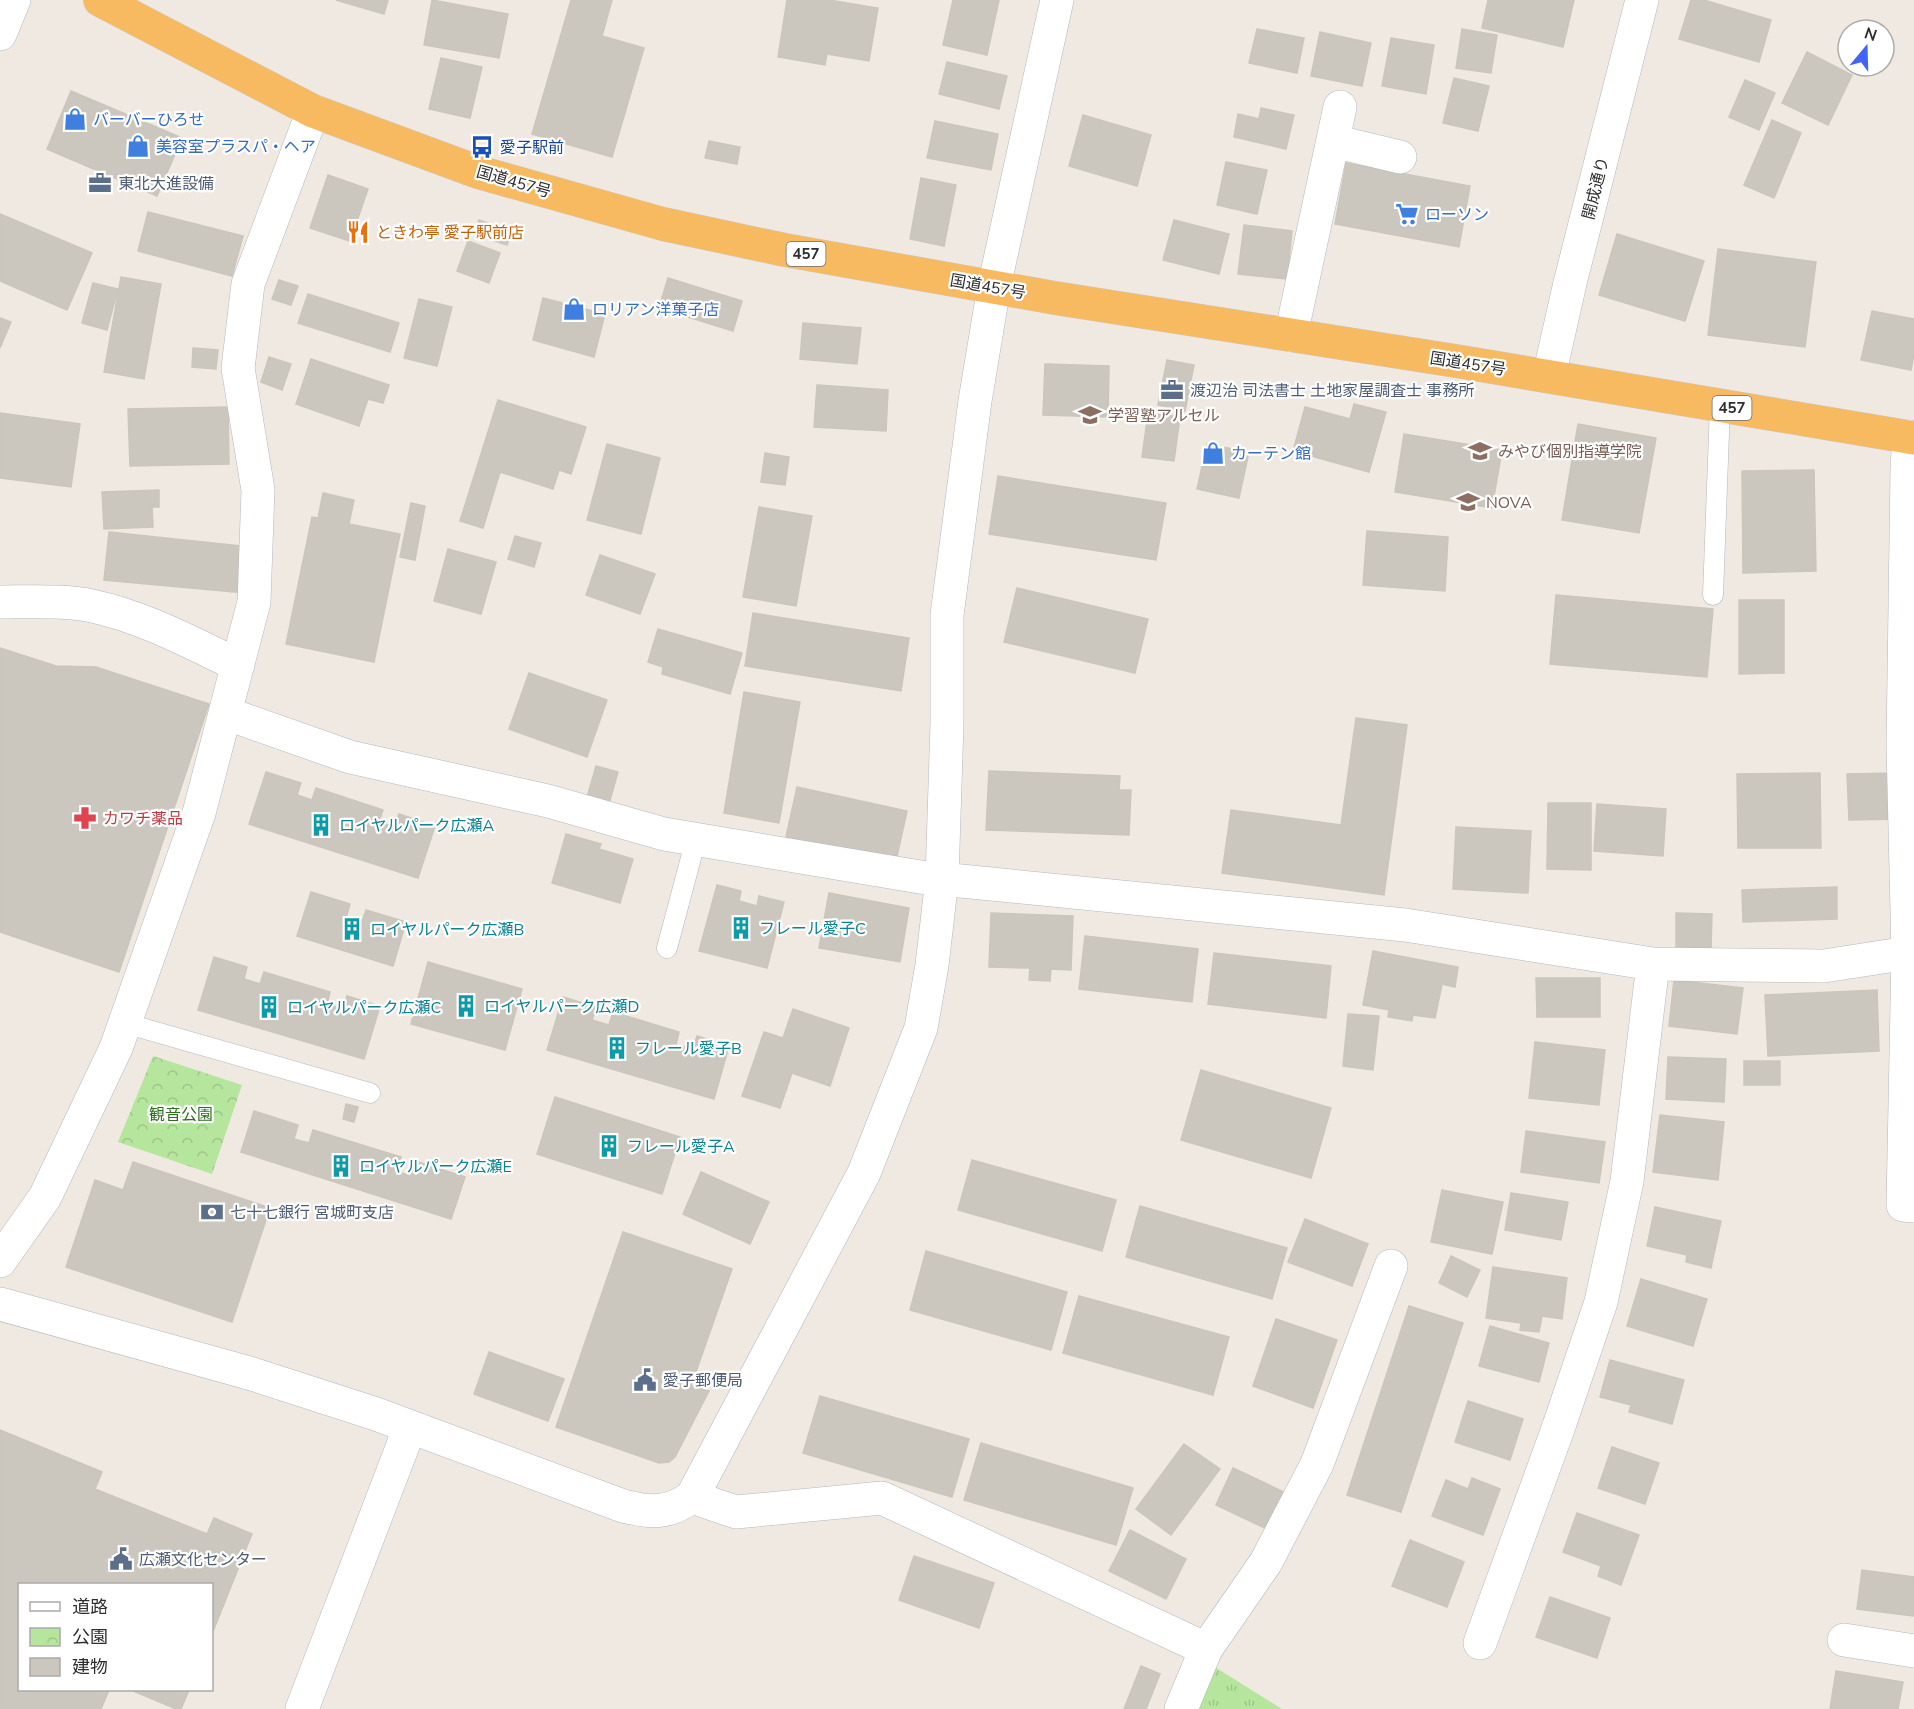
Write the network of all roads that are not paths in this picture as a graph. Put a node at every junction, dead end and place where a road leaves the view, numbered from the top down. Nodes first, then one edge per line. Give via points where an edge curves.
1 (14, 0) edge
2 (100, 0) edge
3 (1057, 0) edge
4 (1642, 0) edge
5 (0, 34) edge
6 (1340, 107) dead end
7 (313, 111) junction
8 (1333, 141) junction
9 (1400, 157) dead end
10 (994, 287) junction
11 (1291, 335) junction
12 (1549, 376) junction
13 (1720, 406) junction
14 (1912, 438) edge
15 (1713, 595) dead end
16 (0, 602) edge
17 (238, 665) junction
18 (225, 713) junction
19 (696, 839) junction
20 (942, 879) junction
21 (667, 948) dead end
22 (1911, 952) edge
23 (1653, 964) junction
24 (124, 1023) junction
25 (370, 1093) dead end
26 (1914, 1206) edge
27 (0, 1261) edge
28 (1391, 1266) dead end
29 (0, 1304) edge
30 (410, 1427) junction
31 (692, 1497) junction
32 (1844, 1640) dead end
33 (1480, 1643) dead end
34 (1206, 1649) junction
35 (1914, 1651) edge
36 (302, 1709) edge
37 (1181, 1709) edge

1 - 5 street
2 - 7 highway, 国道457号 / 457
3 - 10 street
4 - 12 street, 開成通り
6 - 8 street
7 - 10 highway, 国道457号 / 457 via 478,172 663,224
7 - 17 street via 248,284 238,368 258,490 254,602
8 - 9 street
8 - 11 street
10 - 11 highway, 国道457号 / 457
10 - 20 street via 947,615
11 - 12 highway, 国道457号 / 457
12 - 13 highway, 国道457号 / 457
13 - 14 highway, 国道457号 / 457
13 - 15 lane
14 - 22 street via 1907,468 1903,745
16 - 17 street via 91,606 140,620
17 - 18 street
18 - 19 street via 350,757
18 - 24 street via 199,813
19 - 20 street
19 - 21 lane
20 - 23 street via 1405,925
20 - 31 street via 921,1028 864,1173
22 - 23 street via 1824,966
22 - 26 street via 1903,1205
23 - 33 street via 1627,1181 1601,1302
24 - 25 lane
24 - 27 street via 116,1048 45,1197
28 - 34 street via 1317,1464 1266,1562
29 - 30 street via 249,1373
30 - 31 street via 641,1511 660,1512 678,1507
30 - 36 street
31 - 34 street via 736,1512 882,1498
32 - 35 street
34 - 37 street

